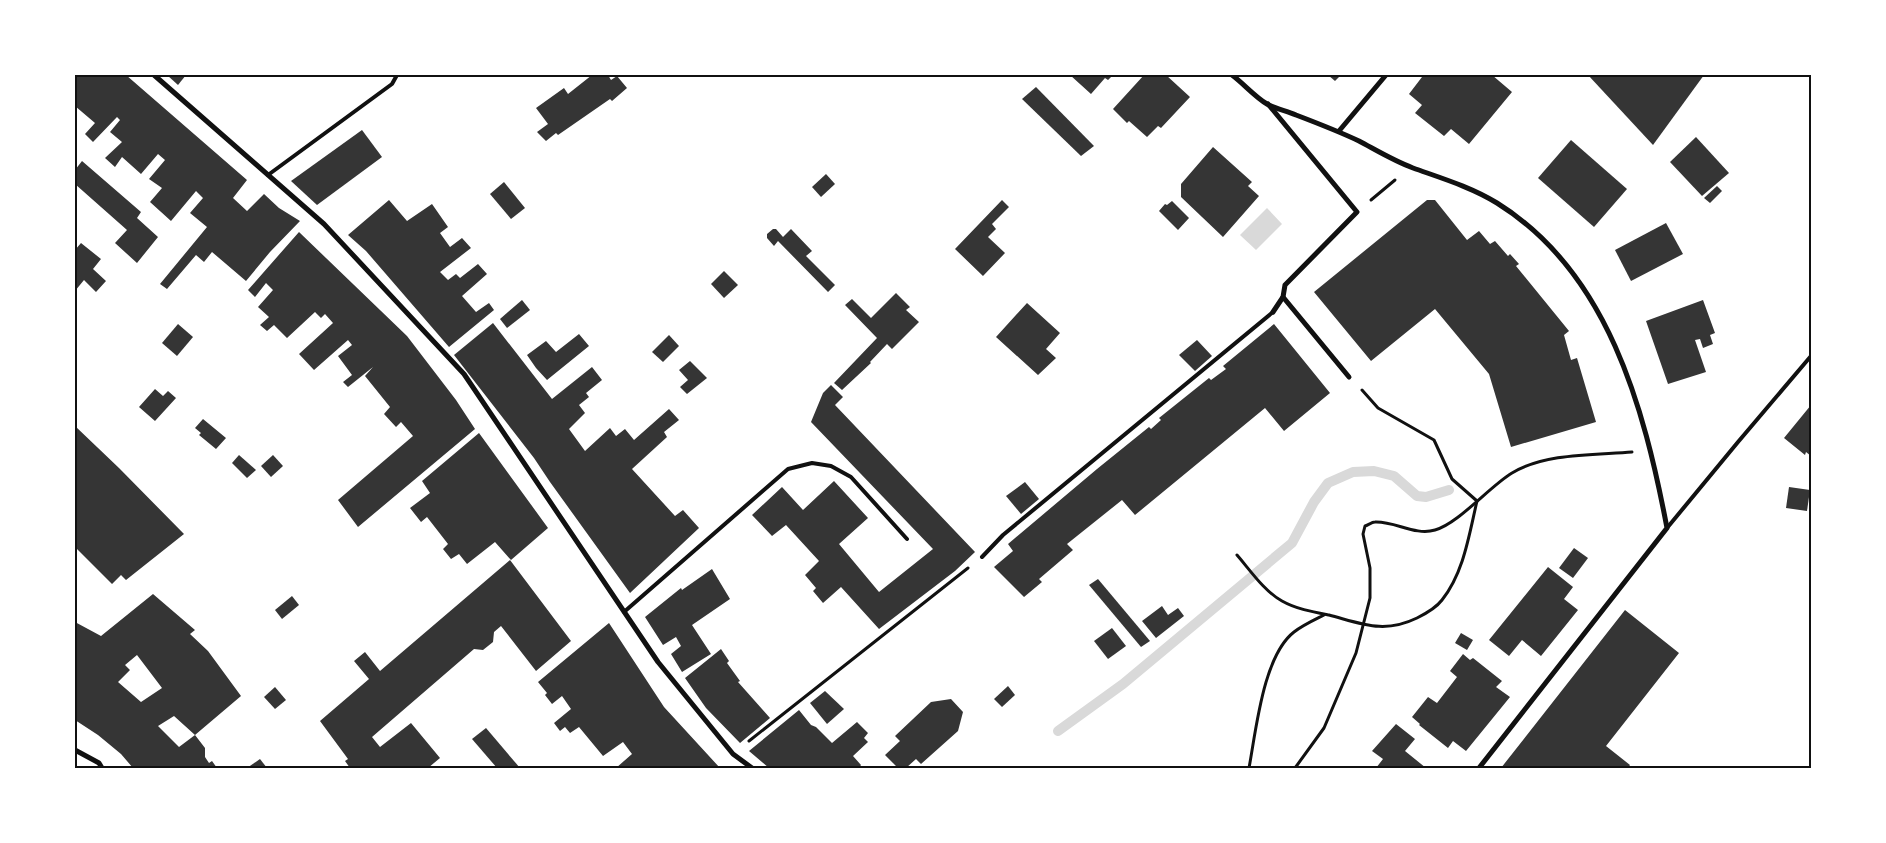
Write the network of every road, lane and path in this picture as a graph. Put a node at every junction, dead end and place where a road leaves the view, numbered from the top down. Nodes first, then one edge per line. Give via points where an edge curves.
1 (154, 75) edge
2 (397, 75) edge
3 (1232, 75) edge
4 (1386, 75) edge
5 (1267, 104) junction
6 (1339, 131) junction
7 (268, 175) junction
8 (1391, 183) dead end
9 (1372, 199) dead end
10 (1283, 297) junction
11 (1274, 312) joint
12 (1811, 356) edge
13 (1349, 377) joint
14 (1650, 450) junction
15 (1477, 501) junction
16 (1667, 528) junction
17 (907, 539) dead end
18 (1237, 555) dead end
19 (982, 557) joint
20 (624, 612) junction
21 (1325, 614) junction
22 (75, 750) edge
23 (733, 754) junction
24 (102, 768) edge
25 (752, 768) edge
26 (1249, 768) edge
27 (1295, 768) edge
28 (1479, 768) edge

1 - 7 street
2 - 7 lane via 392,84
3 - 5 street
4 - 6 street
5 - 6 street
5 - 10 street via 1357,212 1285,285
6 - 14 street via 1411,167 1457,183 1496,202 1544,238 1580,282 1619,352
7 - 20 street via 324,224 464,374
8 - 9 path
10 - 11 street
10 - 13 street
11 - 19 lane via 1003,535
12 - 16 lane
13 - 15 path via 1378,408 1434,440 1452,479
14 - 15 path via 1548,459 1528,464
14 - 16 street
15 - 21 path via 1456,578 1441,602 1425,614 1405,624 1375,627
15 - 27 path via 1449,524 1436,530 1420,531 1374,522 1364,526 1362,534 1370,568 1370,598 1356,653 1324,728
16 - 28 street
17 - 20 lane via 851,478 831,466 812,462 788,468
18 - 21 path via 1281,601
19 - 23 path
20 - 23 street via 658,662
21 - 26 path via 1293,633 1274,660 1264,691
22 - 24 street
23 - 25 street

